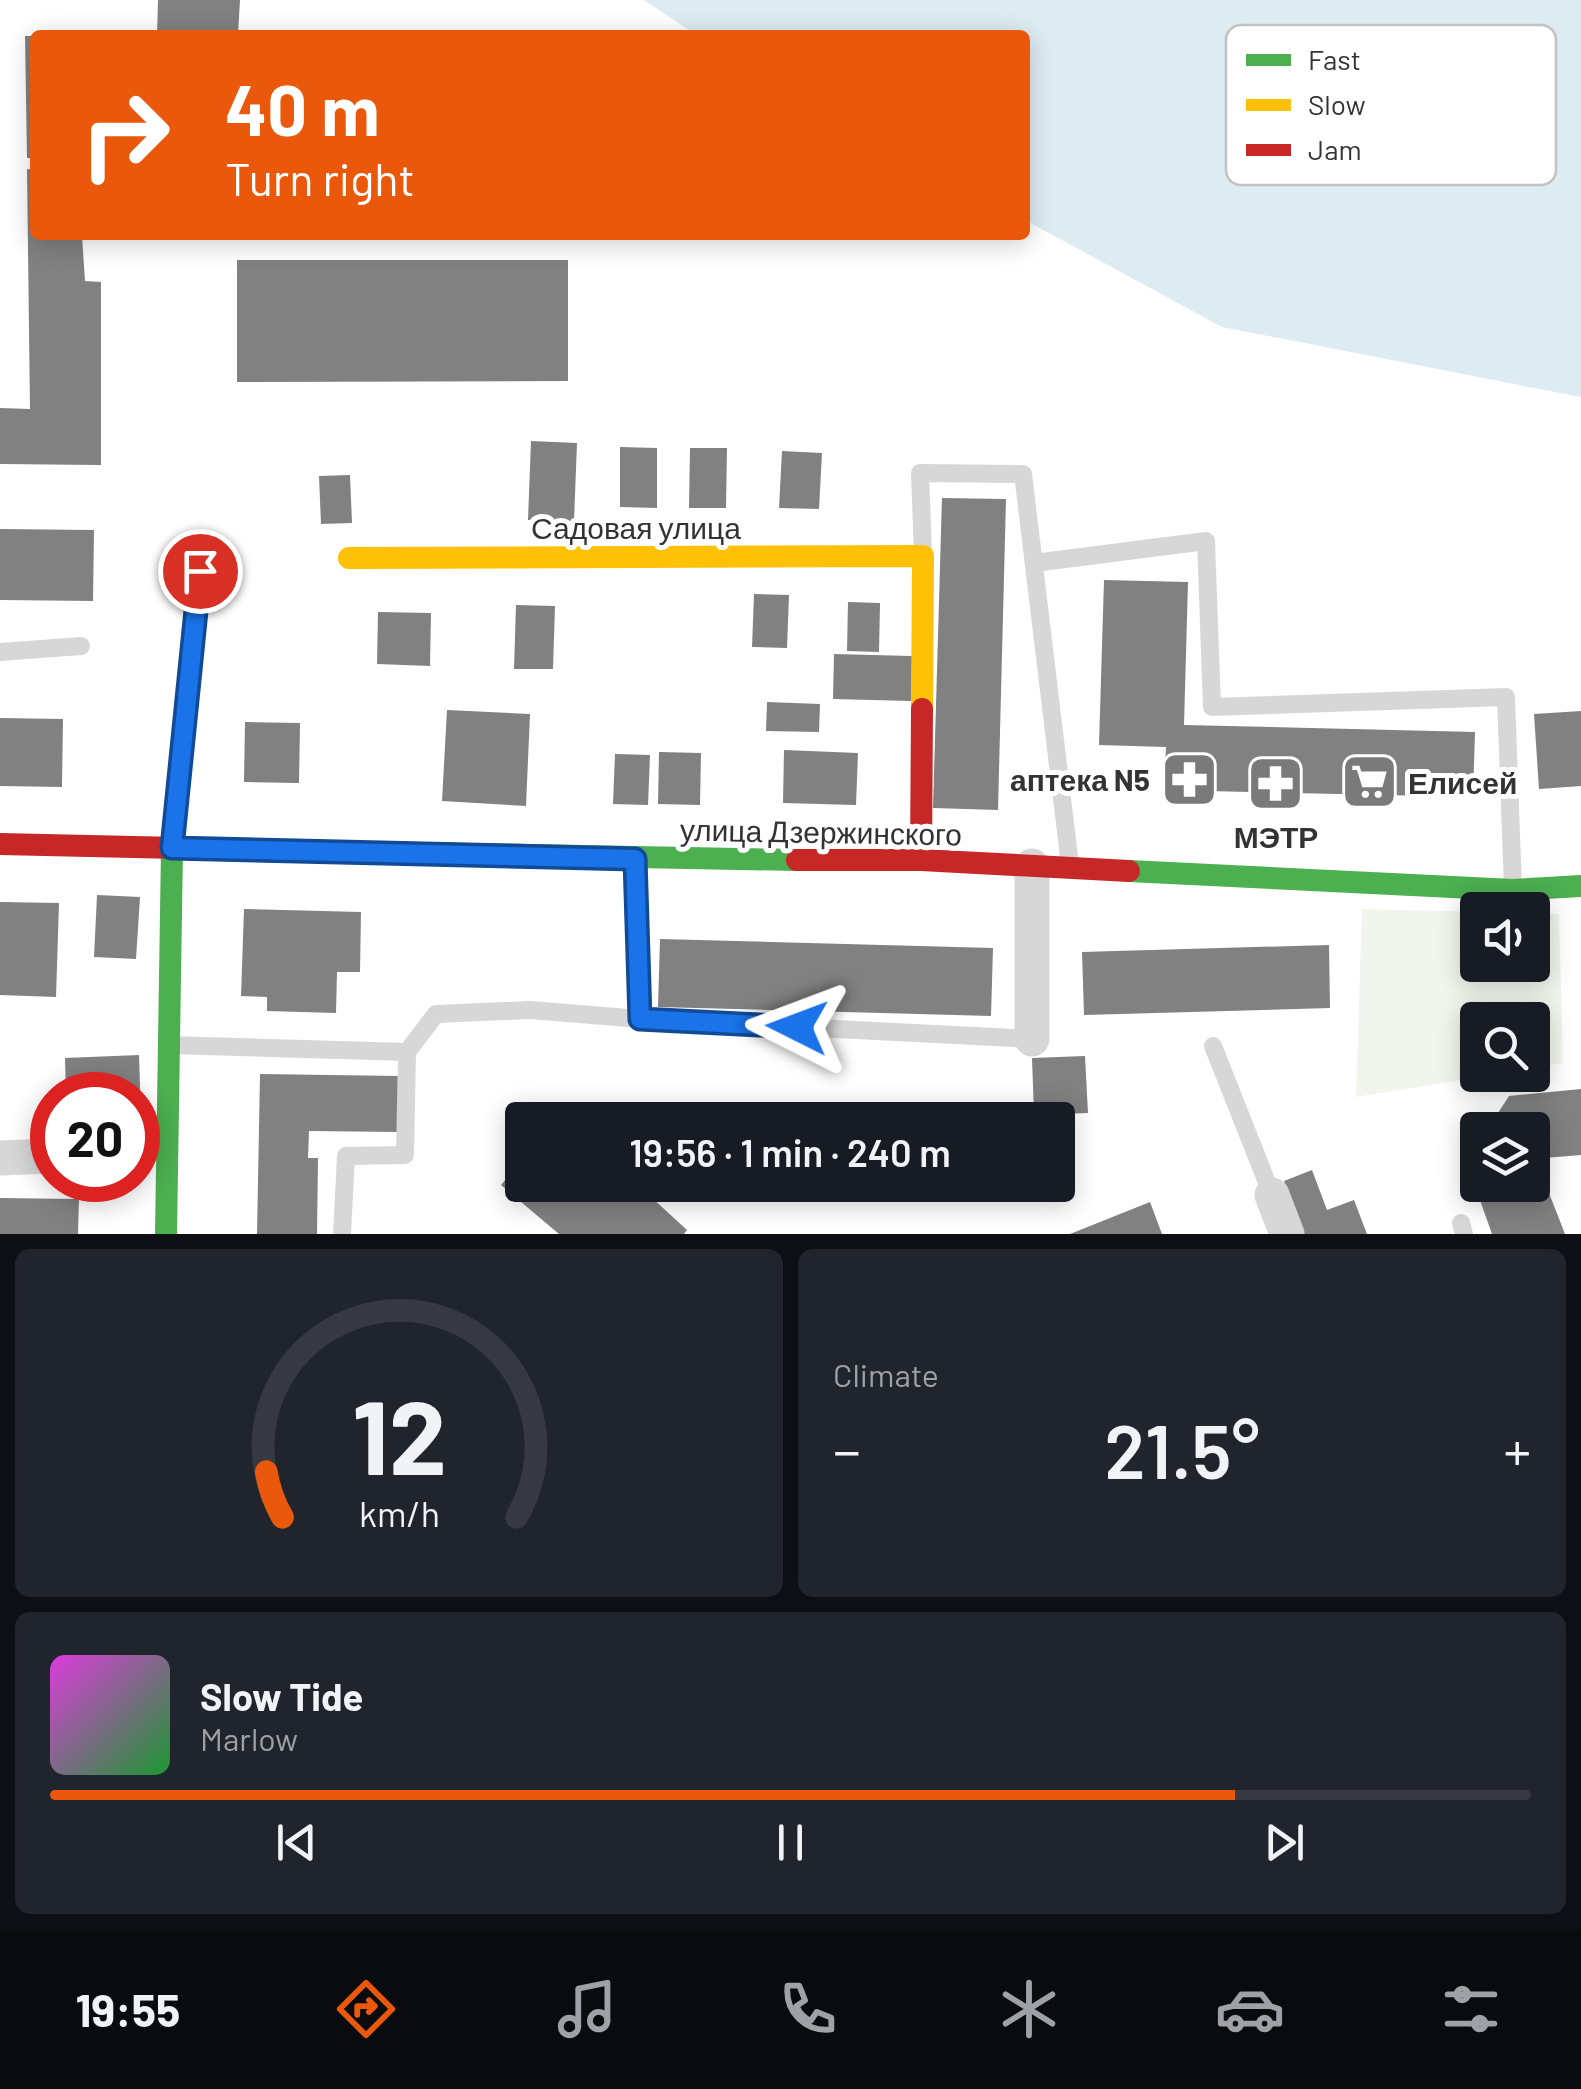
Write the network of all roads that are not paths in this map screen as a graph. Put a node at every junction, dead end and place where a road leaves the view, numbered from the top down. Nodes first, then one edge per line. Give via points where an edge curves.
1 (923, 556) junction
2 (349, 558) dead end
3 (1034, 563) junction
4 (200, 571) dead end
5 (81, 646) dead end
6 (0, 652) edge
7 (0, 844) edge
8 (172, 848) junction
9 (635, 859) junction
10 (921, 860) junction
11 (1032, 866) junction
12 (1071, 870) junction
13 (1581, 886) edge
14 (1513, 890) junction
15 (640, 1019) junction
16 (1032, 1039) joint
17 (169, 1045) junction
18 (1213, 1046) dead end
19 (407, 1052) junction
20 (160, 1102) edge
21 (30, 1157) edge
22 (0, 1158) edge
23 (1272, 1195) joint
24 (160, 1199) edge
25 (166, 1234) edge
26 (342, 1234) edge
27 (1287, 1234) edge

1 - 2 main road, Садовая улица
1 - 3 lane via 920,473 1023,474
1 - 10 main road
3 - 12 lane
3 - 14 lane via 1206,541 1212,707 1506,697
4 - 8 main road
5 - 6 lane
7 - 8 main road, улица Дзержинского
8 - 9 main road, улица Дзержинского
8 - 17 main road
9 - 10 main road, улица Дзержинского
9 - 15 lane
10 - 11 main road, улица Дзержинского
11 - 12 main road, улица Дзержинского
11 - 16 street
12 - 14 main road, улица Дзержинского
13 - 14 main road, улица Дзержинского
15 - 16 lane
15 - 19 lane via 530,1010 436,1014
17 - 19 lane
17 - 20 main road
18 - 23 lane
19 - 26 lane via 406,1155 346,1156
21 - 22 street
23 - 27 street
24 - 25 main road

